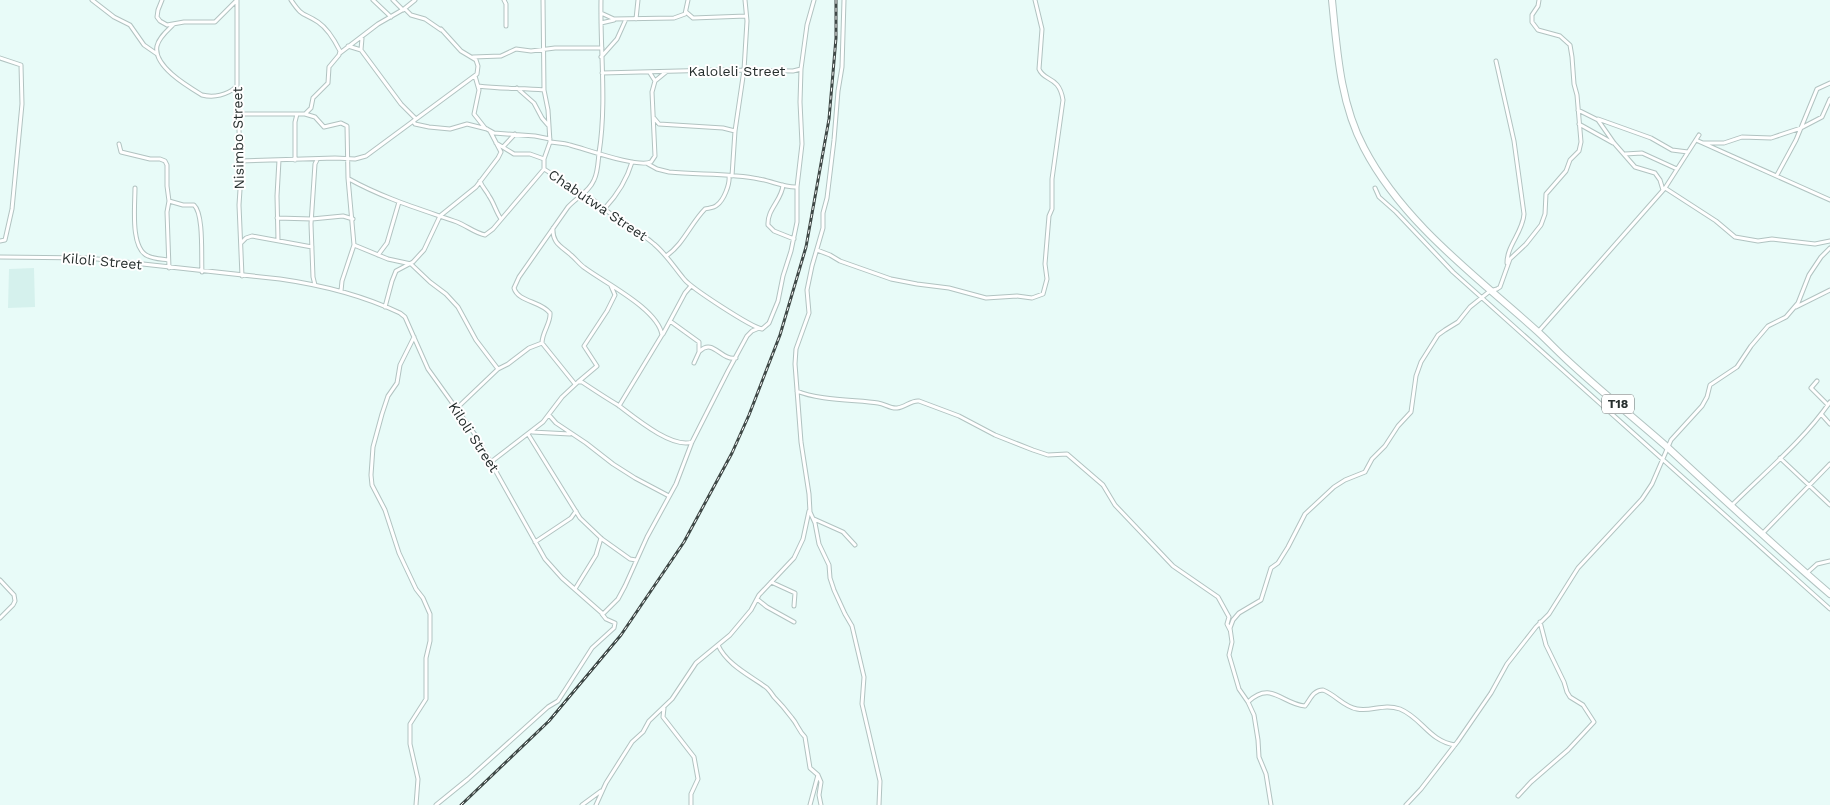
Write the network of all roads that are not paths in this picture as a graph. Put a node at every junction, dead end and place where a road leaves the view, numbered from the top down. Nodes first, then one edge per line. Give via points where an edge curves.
1 (92, 0) edge
2 (162, 0) edge
3 (237, 0) edge
4 (291, 0) edge
5 (373, 0) edge
6 (394, 0) edge
7 (415, 0) edge
8 (504, 0) edge
9 (543, 0) edge
10 (601, 0) edge
11 (638, 0) edge
12 (688, 0) edge
13 (744, 0) edge
14 (814, 0) edge
15 (844, 0) edge
16 (1035, 0) edge
17 (1332, 0) edge
18 (1539, 0) edge
19 (404, 10) junction
20 (601, 12) junction
21 (686, 12) junction
22 (391, 16) junction
23 (746, 16) junction
24 (614, 19) junction
25 (627, 19) junction
26 (636, 19) junction
27 (601, 23) junction
28 (174, 24) junction
29 (506, 26) dead end
30 (362, 37) junction
31 (348, 46) junction
32 (602, 48) junction
33 (544, 49) junction
34 (361, 50) junction
35 (340, 53) junction
36 (157, 54) junction
37 (472, 57) junction
38 (601, 57) junction
39 (0, 58) edge
40 (1496, 61) dead end
41 (801, 69) junction
42 (744, 70) junction
43 (602, 72) junction
44 (649, 72) junction
45 (667, 72) junction
46 (475, 76) junction
47 (656, 81) junction
48 (467, 82) junction
49 (1830, 82) edge
50 (478, 85) junction
51 (237, 86) junction
52 (517, 88) junction
53 (544, 90) junction
54 (1829, 102) edge
55 (1578, 110) junction
56 (238, 114) junction
57 (297, 114) junction
58 (304, 114) junction
59 (1595, 117) junction
60 (653, 118) junction
61 (415, 120) junction
62 (659, 124) junction
63 (1579, 124) junction
64 (549, 125) junction
65 (1801, 128) junction
66 (489, 130) junction
67 (653, 130) junction
68 (735, 131) junction
69 (515, 134) junction
70 (1699, 135) dead end
71 (550, 140) junction
72 (1696, 140) junction
73 (495, 143) junction
74 (1614, 143) junction
75 (1702, 143) junction
76 (119, 144) dead end
77 (504, 147) junction
78 (1688, 152) junction
79 (599, 154) junction
80 (1624, 154) junction
81 (348, 158) junction
82 (317, 159) junction
83 (544, 159) junction
84 (279, 160) junction
85 (295, 160) junction
86 (240, 161) junction
87 (632, 162) junction
88 (648, 164) junction
89 (544, 169) junction
90 (1678, 169) junction
91 (1777, 175) junction
92 (730, 176) junction
93 (348, 178) junction
94 (480, 181) junction
95 (783, 186) junction
96 (135, 188) dead end
97 (798, 188) junction
98 (1375, 188) dead end
99 (1664, 189) junction
100 (582, 194) junction
101 (1830, 200) edge
102 (169, 201) junction
103 (399, 202) junction
104 (605, 209) junction
105 (440, 216) junction
106 (277, 218) junction
107 (312, 219) junction
108 (353, 219) junction
109 (501, 219) junction
110 (554, 227) junction
111 (794, 239) junction
112 (278, 240) junction
113 (0, 241) edge
114 (1830, 241) edge
115 (241, 243) junction
116 (354, 245) junction
117 (312, 247) junction
118 (1830, 248) edge
119 (817, 250) junction
120 (378, 255) junction
121 (666, 256) junction
122 (0, 257) edge
123 (168, 260) junction
124 (411, 264) junction
125 (1507, 264) junction
126 (169, 268) junction
127 (202, 272) junction
128 (242, 276) junction
129 (316, 285) junction
130 (611, 285) junction
131 (691, 286) junction
132 (1830, 290) edge
133 (341, 291) junction
134 (1490, 291) junction
135 (1482, 299) junction
136 (385, 307) junction
137 (1793, 309) junction
138 (670, 321) junction
139 (759, 328) junction
140 (1538, 332) junction
141 (662, 335) junction
142 (414, 337) junction
143 (542, 343) junction
144 (699, 352) junction
145 (736, 357) junction
146 (694, 362) dead end
147 (498, 369) junction
148 (1817, 381) dead end
149 (577, 383) junction
150 (796, 391) junction
151 (1829, 404) edge
152 (619, 406) junction
153 (456, 409) junction
154 (1821, 414) junction
155 (549, 415) junction
156 (1830, 424) edge
157 (530, 433) junction
158 (572, 434) junction
159 (692, 442) junction
160 (1667, 448) junction
161 (1780, 458) junction
162 (1662, 460) junction
163 (491, 462) junction
164 (1830, 464) edge
165 (1809, 485) junction
166 (669, 496) junction
167 (1830, 505) edge
168 (1730, 506) junction
169 (809, 509) junction
170 (576, 511) junction
171 (813, 519) junction
172 (1762, 535) junction
173 (601, 538) junction
174 (536, 542) junction
175 (855, 545) dead end
176 (637, 560) junction
177 (1830, 561) edge
178 (1806, 574) junction
179 (0, 580) edge
180 (771, 582) junction
181 (575, 589) junction
182 (1830, 594) edge
183 (757, 599) junction
184 (794, 606) dead end
185 (1830, 609) edge
186 (602, 614) junction
187 (0, 618) edge
188 (794, 622) dead end
189 (1540, 622) junction
190 (1230, 631) junction
191 (718, 645) junction
192 (1248, 702) junction
193 (664, 708) junction
194 (1455, 745) junction
195 (818, 775) junction
196 (604, 789) junction
197 (1518, 796) dead end
198 (416, 805) edge
199 (436, 805) edge
200 (582, 805) edge
201 (596, 805) edge
202 (691, 805) edge
203 (810, 805) edge
204 (821, 805) edge
205 (879, 805) edge
206 (1271, 805) edge
207 (1406, 805) edge

1 - 36 street via 130,25 144,45
2 - 28 street via 158,17 165,24
3 - 28 street via 215,22
3 - 51 street, Nisimbo Street
4 - 35 street via 301,14 322,26
5 - 22 street
6 - 19 street
7 - 19 street
8 - 29 street
9 - 33 street, Chabutwa Street
10 - 20 street
11 - 26 street
12 - 21 street
13 - 23 street
14 - 41 street, Kaloleli Street
15 - 119 street via 842,67 823,228
16 - 119 street via 1042,29 1039,69 1042,75 1056,82 1063,100 1052,179 1045,264 1047,275 1043,294 1032,298 986,298 949,288 891,279
17 - 134 highway, T18 via 1343,86 1354,127 1378,174 1408,212
18 - 55 street via 1532,22 1538,30 1560,36 1570,46
19 - 22 street
19 - 37 street via 441,29 461,51
20 - 24 street
20 - 27 street
21 - 23 street via 693,18
21 - 26 street via 674,18
22 - 30 street
23 - 42 street
24 - 25 street
24 - 27 street
25 - 26 street
25 - 38 street via 617,39
27 - 32 street
28 - 36 street via 158,43
30 - 31 street
30 - 34 street
31 - 34 street
31 - 35 street
32 - 33 street
32 - 38 street
33 - 37 street via 516,49 501,56
33 - 53 street, Chabutwa Street
34 - 61 street
35 - 58 street via 329,67 328,83 313,98
36 - 51 street via 162,65 202,96 228,93
37 - 46 street via 478,66
38 - 43 street
39 - 113 street via 21,65 22,104 12,209 5,240
40 - 125 street via 1514,141 1524,214 1508,251
41 - 42 street, Kaloleli Street
41 - 97 street via 802,144
42 - 45 street, Kaloleli Street
42 - 68 street
43 - 44 street, Kaloleli Street
43 - 79 street
44 - 45 street, Kaloleli Street
44 - 47 street
45 - 47 street
46 - 48 street
46 - 50 street
47 - 60 street via 652,92
48 - 50 street
48 - 61 street
49 - 65 street via 1817,89
50 - 52 street
50 - 66 street via 474,114
51 - 56 street, Nisimbo Street
52 - 53 street
52 - 64 street via 534,103
53 - 64 street, Chabutwa Street
54 - 65 street via 1821,117
55 - 59 street
55 - 63 street
56 - 57 street
56 - 86 street, Nisimbo Street
57 - 58 street
57 - 85 street
58 - 81 street via 315,117 324,127 341,123 347,126
59 - 74 street
59 - 78 street via 1651,138 1672,150
60 - 62 street
60 - 67 street
61 - 66 street via 416,124 429,127 450,129 467,124
61 - 81 street via 366,156
62 - 67 street
62 - 68 street
63 - 74 street
63 - 125 street via 1579,151 1546,194 1545,214 1538,228
64 - 71 street, Chabutwa Street
65 - 75 street via 1771,138 1742,137 1730,142
65 - 91 street
66 - 69 street
66 - 73 street
67 - 88 street via 655,156
68 - 92 street
69 - 71 street
69 - 77 street
70 - 72 street
71 - 79 street
71 - 83 street, Chabutwa Street
72 - 75 street
72 - 78 street
73 - 77 street
73 - 94 street via 500,155
74 - 80 street
75 - 91 street
76 - 102 street via 121,152 165,161
77 - 83 street via 517,155 530,154
78 - 90 street
79 - 87 street
79 - 100 street via 594,181
80 - 90 street via 1642,153
80 - 99 street via 1637,168 1655,174
81 - 82 street
81 - 93 street
82 - 85 street
82 - 107 street
83 - 89 street, Chabutwa Street
84 - 85 street
84 - 86 street
84 - 106 street
86 - 115 street, Nisimbo Street
87 - 88 street
87 - 104 street
88 - 92 street via 669,172
89 - 100 street, Chabutwa Street
89 - 109 street
90 - 99 street
91 - 101 street
92 - 95 street via 760,179
92 - 121 street via 719,204 705,209 686,236
93 - 103 street
93 - 108 street
94 - 105 street
94 - 109 street
95 - 97 street
95 - 111 street via 771,210 768,225
96 - 123 street via 136,243 146,255
97 - 111 street
98 - 135 street via 1379,197
99 - 114 street via 1735,237 1815,244
99 - 140 street
100 - 104 street, Chabutwa Street
100 - 110 street
102 - 123 street
102 - 127 street via 197,207 201,217
103 - 105 street
103 - 120 street via 390,238
104 - 121 street, Chabutwa Street via 655,244
105 - 109 street via 485,235
105 - 124 street via 424,250
106 - 107 street
106 - 112 street
107 - 108 street via 343,216
107 - 117 street
108 - 116 street
110 - 130 street via 553,238 557,243 582,267
110 - 143 street via 514,288 518,295 550,312
111 - 139 street via 775,308 766,326
112 - 115 street via 252,236
112 - 117 street
115 - 128 street, Nisimbo Street
116 - 120 street
116 - 133 street
117 - 129 street
118 - 137 street via 1810,274
119 - 150 street via 807,290 810,313 795,355
120 - 124 street
121 - 131 street, Chabutwa Street
122 - 126 street, Kiloli Street via 88,258
123 - 126 street
124 - 136 street via 400,268 394,275
124 - 147 street via 454,301 476,340
125 - 134 street via 1500,287
126 - 127 street, Kiloli Street
127 - 128 street, Kiloli Street
128 - 129 street, Kiloli Street
129 - 133 street, Kiloli Street
130 - 141 street via 644,310 661,328
130 - 149 street via 614,298 584,346 597,366
131 - 138 street
131 - 139 street, Chabutwa Street
132 - 137 street
133 - 136 street, Kiloli Street
134 - 135 street
134 - 140 highway, T18
135 - 162 street
135 - 190 street via 1466,310 1458,322 1438,335 1421,362 1409,415 1365,472 1334,487 1305,514 1278,563 1271,568 1261,600 1236,615
136 - 142 street, Kiloli Street via 405,317
137 - 160 street via 1784,319 1768,326 1737,367 1710,385 1702,406
138 - 141 street
138 - 144 street via 700,342
139 - 145 street via 747,336
140 - 160 highway, T18
141 - 152 street
142 - 153 street, Kiloli Street via 424,362
142 - 198 street via 382,414 373,447 371,475 399,553 423,598 431,625 426,658 426,699 410,724 410,744 418,779
143 - 147 street
143 - 149 street
144 - 145 street via 709,346 729,358
144 - 146 street
145 - 159 street
147 - 153 street
148 - 151 street via 1811,388
149 - 152 street
149 - 155 street
150 - 169 street
150 - 190 street via 894,408 919,401 1033,450 1048,455 1067,454 1103,486 1115,505 1173,566 1218,597 1229,617
151 - 154 street
152 - 159 street via 654,431 683,443
153 - 163 street, Kiloli Street
154 - 156 street
154 - 161 street
155 - 157 street
155 - 158 street
157 - 158 street
157 - 163 street
157 - 170 street
158 - 166 street via 630,475
159 - 166 street
160 - 162 street
160 - 168 highway, T18
161 - 165 street
161 - 168 street
162 - 185 street
162 - 189 street via 1642,500 1578,568 1552,610
163 - 174 street, Kiloli Street
164 - 165 street
165 - 167 street
165 - 172 street
166 - 176 street
168 - 172 highway, T18
169 - 171 street
169 - 180 street via 802,544 794,558
170 - 173 street
170 - 174 street
171 - 175 street via 843,532
171 - 205 street via 834,590 852,626 864,677 862,704 880,781
172 - 178 highway, T18
173 - 176 street via 630,559
173 - 181 street via 596,554
174 - 181 street, Kiloli Street via 551,566
176 - 186 street via 618,599
177 - 178 street via 1817,564
178 - 182 highway, T18
179 - 187 street via 14,595 15,601
180 - 183 street
180 - 184 street via 795,594
181 - 186 street, Kiloli Street
183 - 188 street
183 - 191 street via 739,625
186 - 199 street, Kiloli Street via 615,623 614,628 592,648 558,701
189 - 194 street via 1507,664
189 - 197 street via 1546,645 1567,692 1584,705 1594,722
190 - 192 street via 1230,660 1239,689
191 - 193 street via 696,663
191 - 195 street via 733,665 767,688 783,704 805,737 810,768
192 - 194 street via 1266,693 1304,706 1316,692 1324,690 1346,706 1361,710 1383,706 1401,710 1434,737
192 - 206 street via 1254,715 1259,757 1266,774
193 - 196 street via 632,742
193 - 202 street via 664,716 694,757 698,778 691,794
194 - 207 street
195 - 203 street
195 - 204 street via 822,782
196 - 200 street
196 - 201 street

